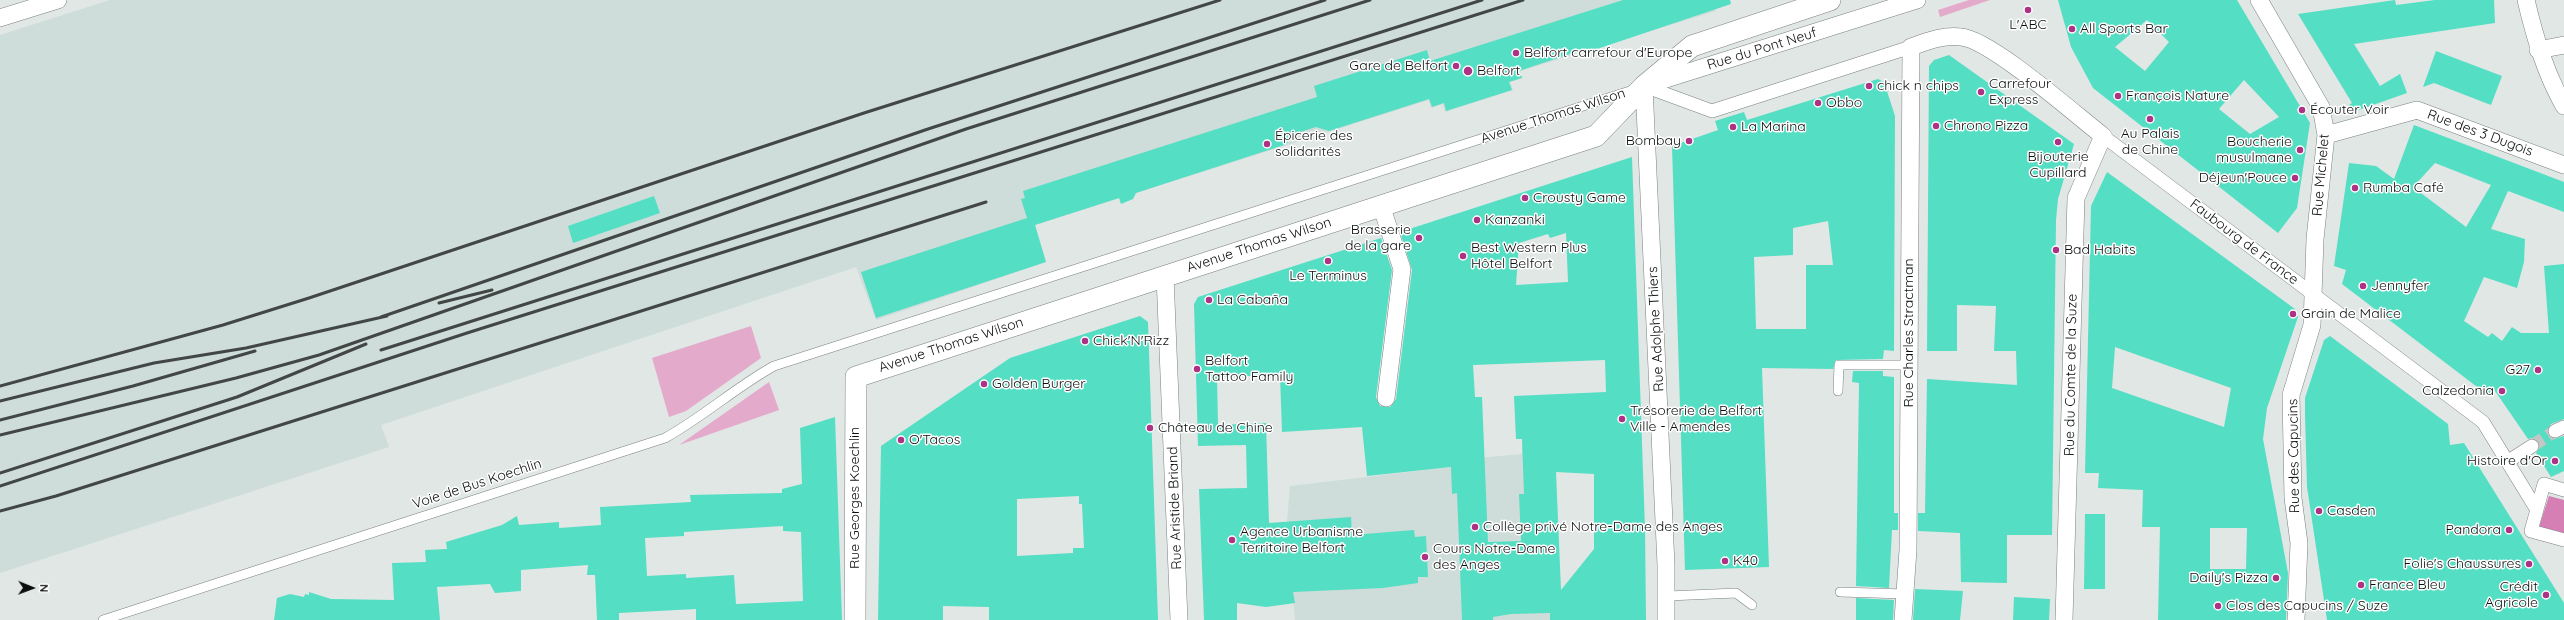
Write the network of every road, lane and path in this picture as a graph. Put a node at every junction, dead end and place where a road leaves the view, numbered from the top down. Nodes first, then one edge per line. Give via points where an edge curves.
1 (58, 0) edge
2 (1830, 0) edge
3 (1917, 0) edge
4 (2259, 0) edge
5 (2526, 0) edge
6 (38, 3) edge
7 (0, 18) edge
8 (2564, 45) edge
9 (1911, 47) junction
10 (2538, 50) junction
11 (1644, 86) junction
12 (2564, 106) edge
13 (2326, 135) junction
14 (2103, 136) junction
15 (2564, 165) edge
16 (1381, 206) junction
17 (1165, 276) junction
18 (2313, 294) junction
19 (845, 342) joint
20 (1909, 365) junction
21 (856, 376) joint
22 (1838, 391) dead end
23 (1386, 398) dead end
24 (2532, 446) tunnel mouth
25 (2507, 462) junction
26 (2564, 490) edge
27 (2537, 510) junction
28 (2560, 539) edge
29 (2564, 549) edge
30 (1840, 592) dead end
31 (1905, 594) junction
32 (1668, 596) junction
33 (1752, 605) dead end
34 (103, 620) edge
35 (855, 620) edge
36 (1179, 620) edge
37 (1666, 620) edge
38 (1903, 620) edge
39 (2064, 620) edge
40 (2296, 620) edge

1 - 6 street
2 - 11 street, Rue du Pont Neuf via 1692,46
3 - 11 street, Rue du Pont Neuf
4 - 13 street, Rue Michelet via 2321,107
5 - 10 street
6 - 7 street
8 - 10 street
9 - 11 street, Avenue Thomas Wilson via 1712,112
9 - 14 street, Faubourg de France via 1942,37 1963,37 1992,49
9 - 20 street, Rue Charles Stractman
10 - 12 street via 2550,82
11 - 16 street, Avenue Thomas Wilson via 1596,136
11 - 19 lane, Avenue Thomas Wilson
11 - 32 street, Rue Adolphe Thiers
13 - 15 street, Rue des 3 Dugois via 2416,110
13 - 18 street, Rue Michelet via 2315,239
14 - 18 street, Faubourg de France
14 - 39 street, Rue du Comte de la Suze via 2076,198
16 - 17 street, Avenue Thomas Wilson
16 - 23 street via 1402,269
17 - 21 street, Avenue Thomas Wilson
17 - 36 street, Rue Aristide Briand
18 - 25 street, Faubourg de France via 2482,422
18 - 40 street, Rue des Capucins via 2312,325 2292,395 2293,498 2299,543
19 - 34 lane, Voie de Bus Koechlin via 774,366 665,438
20 - 22 lane via 1839,365
20 - 31 street, Rue Charles Stractman via 1908,550
21 - 35 street, Rue Georges Koechlin
24 - 25 street
25 - 27 street, Faubourg de France
26 - 27 street via 2544,484
27 - 28 street via 2531,531
28 - 29 street
30 - 31 lane
31 - 38 street, Rue Charles Stractman
32 - 33 lane via 1736,593
32 - 37 street, Rue Adolphe Thiers

